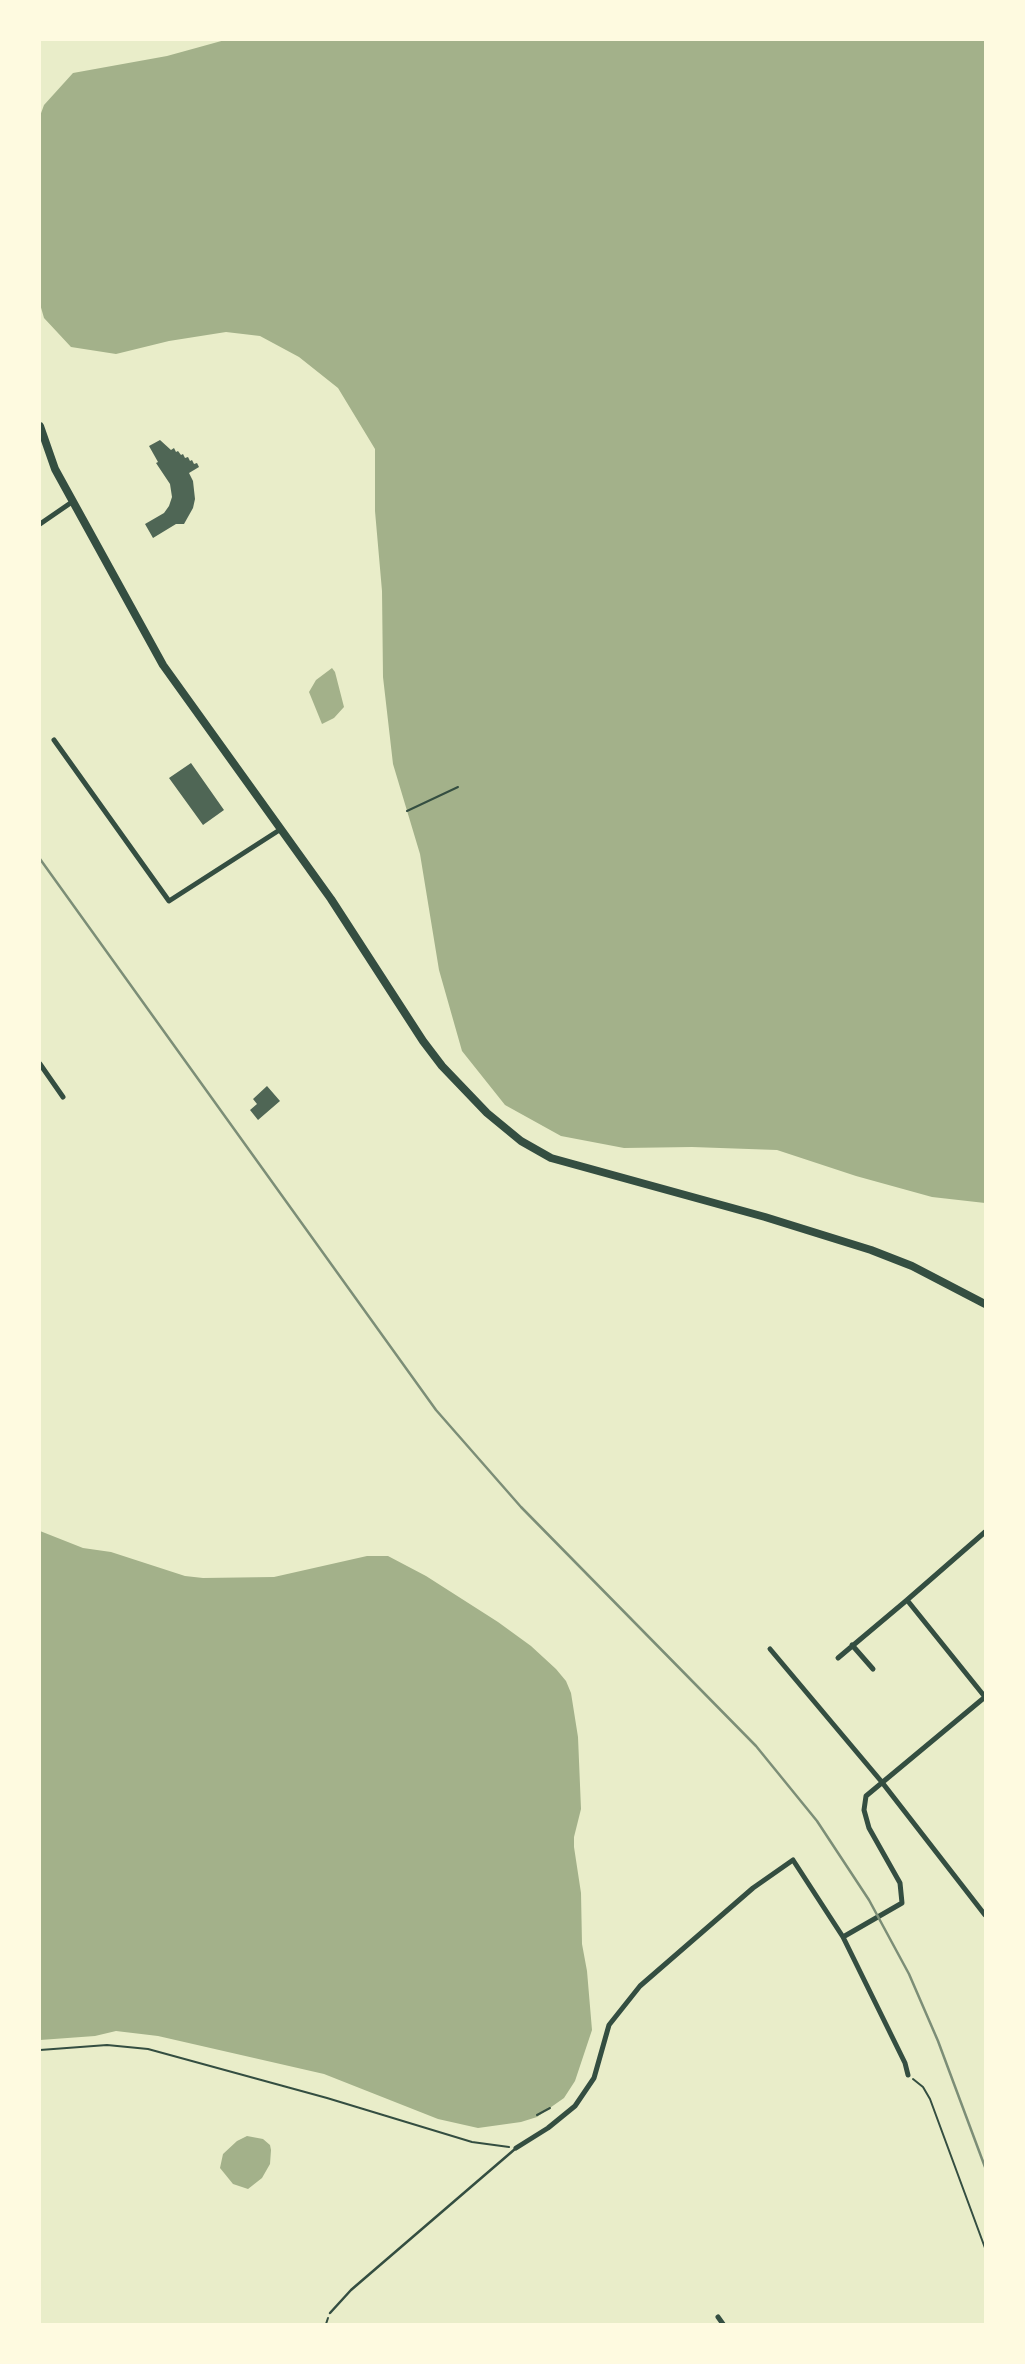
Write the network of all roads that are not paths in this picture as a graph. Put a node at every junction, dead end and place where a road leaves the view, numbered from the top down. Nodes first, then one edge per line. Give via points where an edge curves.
1 (40, 426) edge
2 (72, 502) junction
3 (40, 524) edge
4 (54, 740) dead end
5 (281, 829) junction
6 (40, 1064) edge
7 (63, 1097) dead end
8 (985, 1304) edge
9 (985, 1532) edge
10 (907, 1600) junction
11 (852, 1645) junction
12 (770, 1649) dead end
13 (838, 1658) dead end
14 (873, 1669) dead end
15 (985, 1697) edge
16 (881, 1781) junction
17 (985, 1915) edge
18 (843, 1937) junction
19 (908, 2075) road end
20 (516, 2148) joint
21 (330, 2313) dead end
22 (718, 2317) dead end
23 (723, 2324) edge

1 - 2 main road via 55,469
2 - 3 street
2 - 5 main road via 162,665
4 - 5 street via 169,901
5 - 8 main road via 331,899 432,1054 487,1113 521,1141 564,1162 765,1217 871,1250 912,1266
6 - 7 street
9 - 10 street
10 - 11 street
10 - 15 street
11 - 13 street
11 - 14 street
12 - 16 street
15 - 16 street
16 - 17 street
16 - 18 street via 866,1796 864,1810 869,1828 900,1883 902,1903
18 - 19 street
18 - 20 street via 793,1860 753,1888 640,1986 609,2025 594,2078 583,2096 548,2128
20 - 21 lane via 350,2290
22 - 23 street

